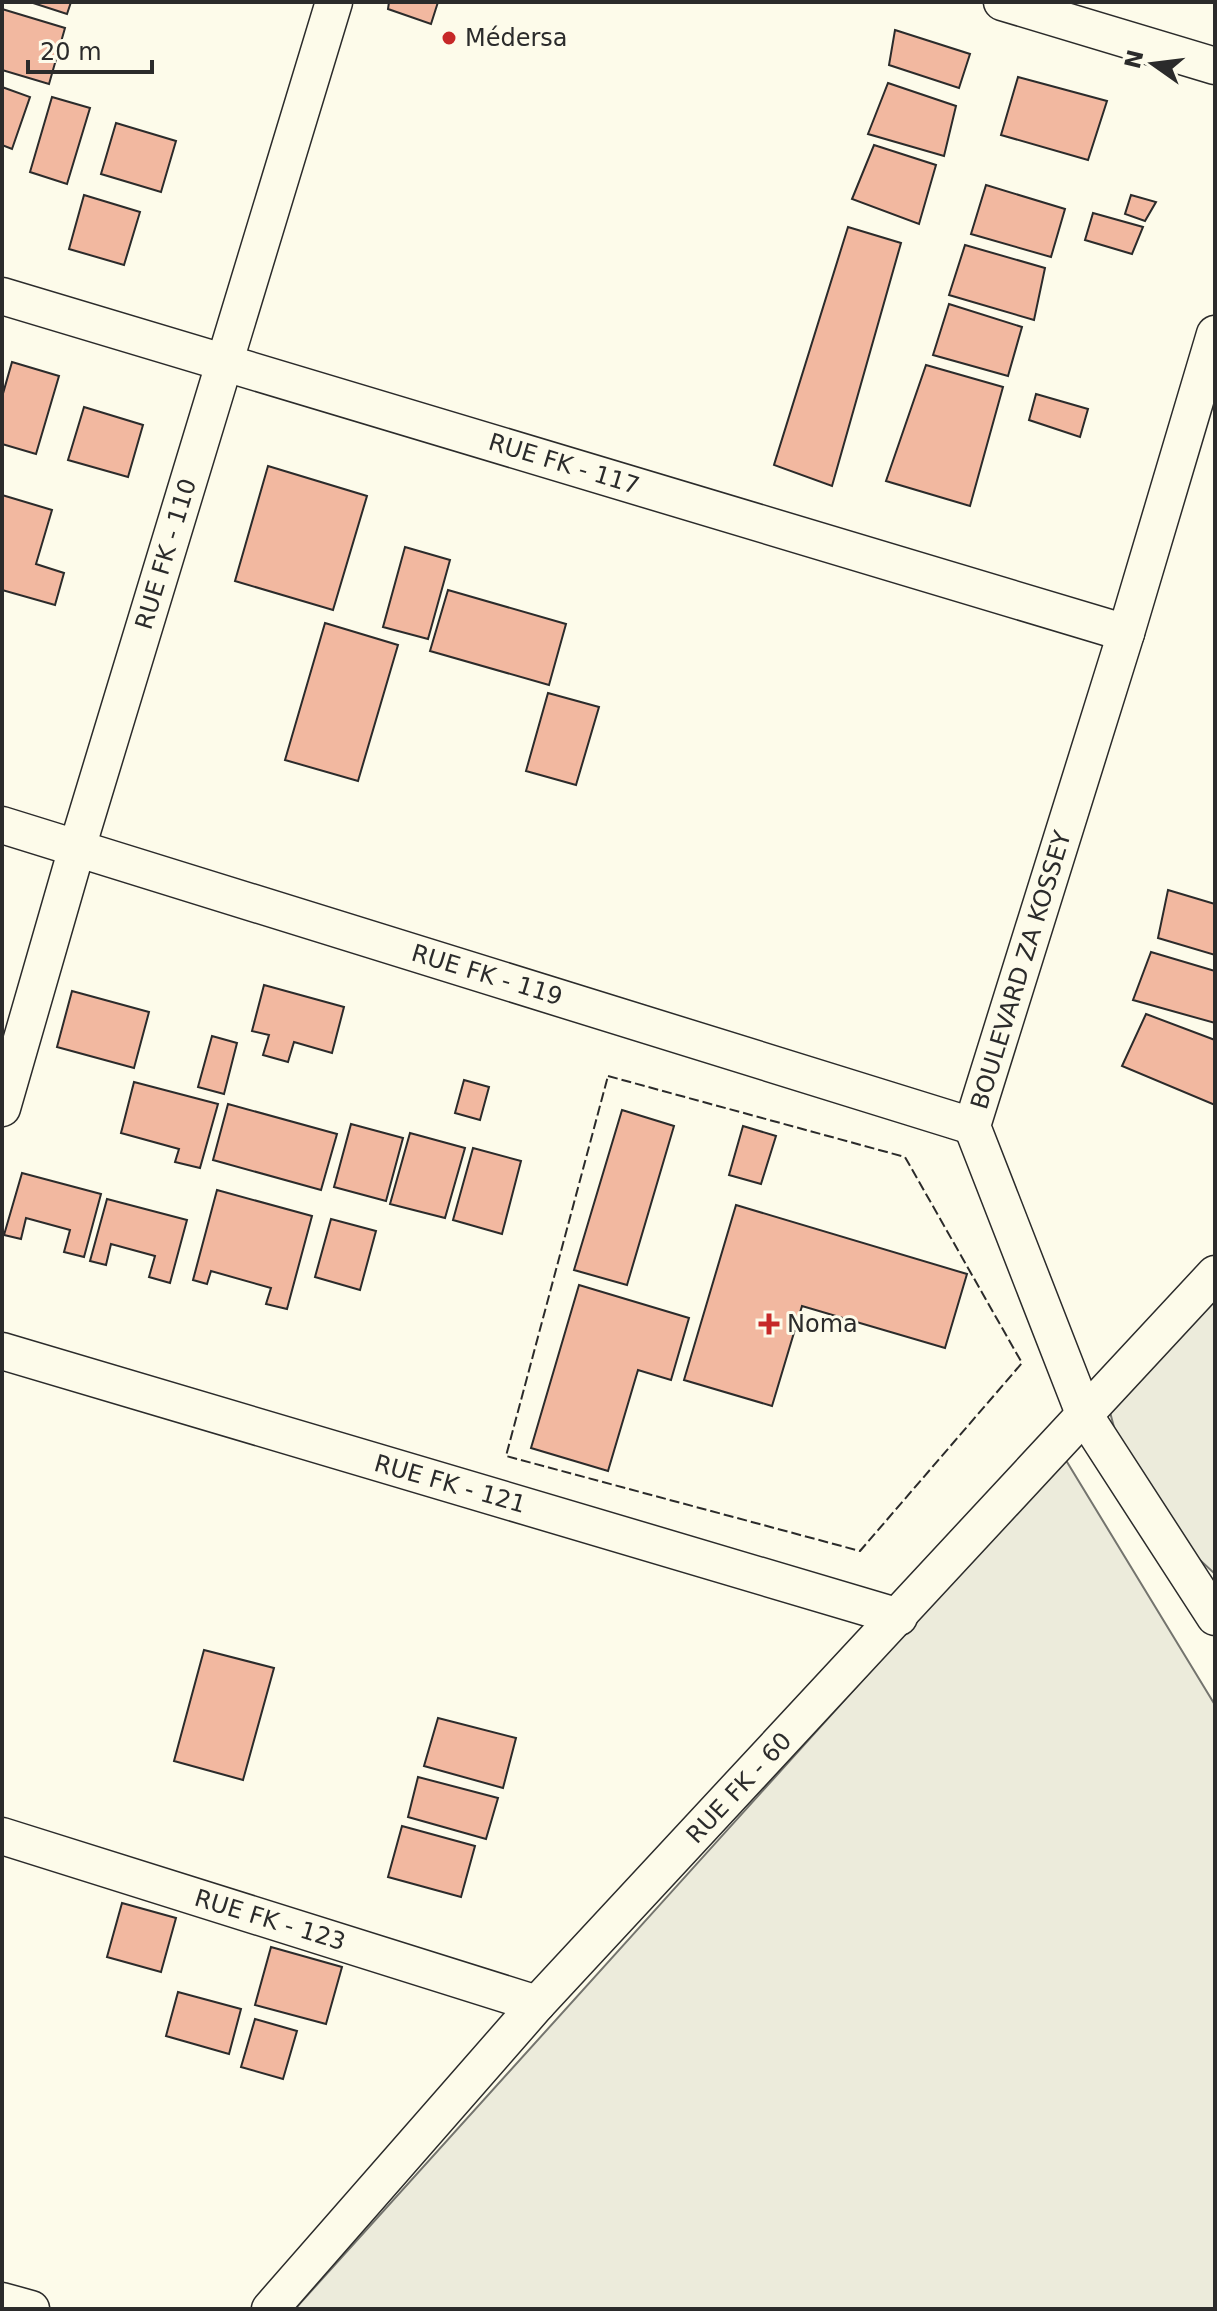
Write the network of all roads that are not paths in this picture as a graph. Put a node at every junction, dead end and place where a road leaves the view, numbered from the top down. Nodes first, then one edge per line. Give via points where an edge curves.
1 (334, 2) edge
2 (1002, 2) edge
3 (1215, 66) edge
4 (2, 296) edge
5 (1215, 334) edge
6 (224, 362) junction
7 (1126, 633) junction
8 (2, 825) edge
9 (77, 848) junction
10 (2, 1108) edge
11 (972, 1126) junction
12 (1215, 1274) edge
13 (2, 1351) edge
14 (1085, 1416) junction
15 (899, 1617) junction
16 (1215, 1617) edge
17 (2, 1836) edge
18 (537, 2004) junction
19 (2, 2301) edge
20 (31, 2309) edge
21 (270, 2309) edge

1 - 6 street, RUE FK - 110
2 - 3 street
4 - 6 street, RUE FK - 117
5 - 7 street, BOULEVARD ZA KOSSEY
6 - 7 street, RUE FK - 117
6 - 9 street, RUE FK - 110
7 - 11 street, BOULEVARD ZA KOSSEY
8 - 9 street, RUE FK - 119
9 - 10 street, RUE FK - 110
9 - 11 street, RUE FK - 119
11 - 14 street, BOULEVARD ZA KOSSEY
12 - 14 street, RUE FK - 60
13 - 15 street, RUE FK - 121
14 - 15 street, RUE FK - 60
14 - 16 street, BOULEVARD ZA KOSSEY
15 - 18 street, RUE FK - 60
17 - 18 street, RUE FK - 123
18 - 21 street, RUE FK - 60
19 - 20 street

